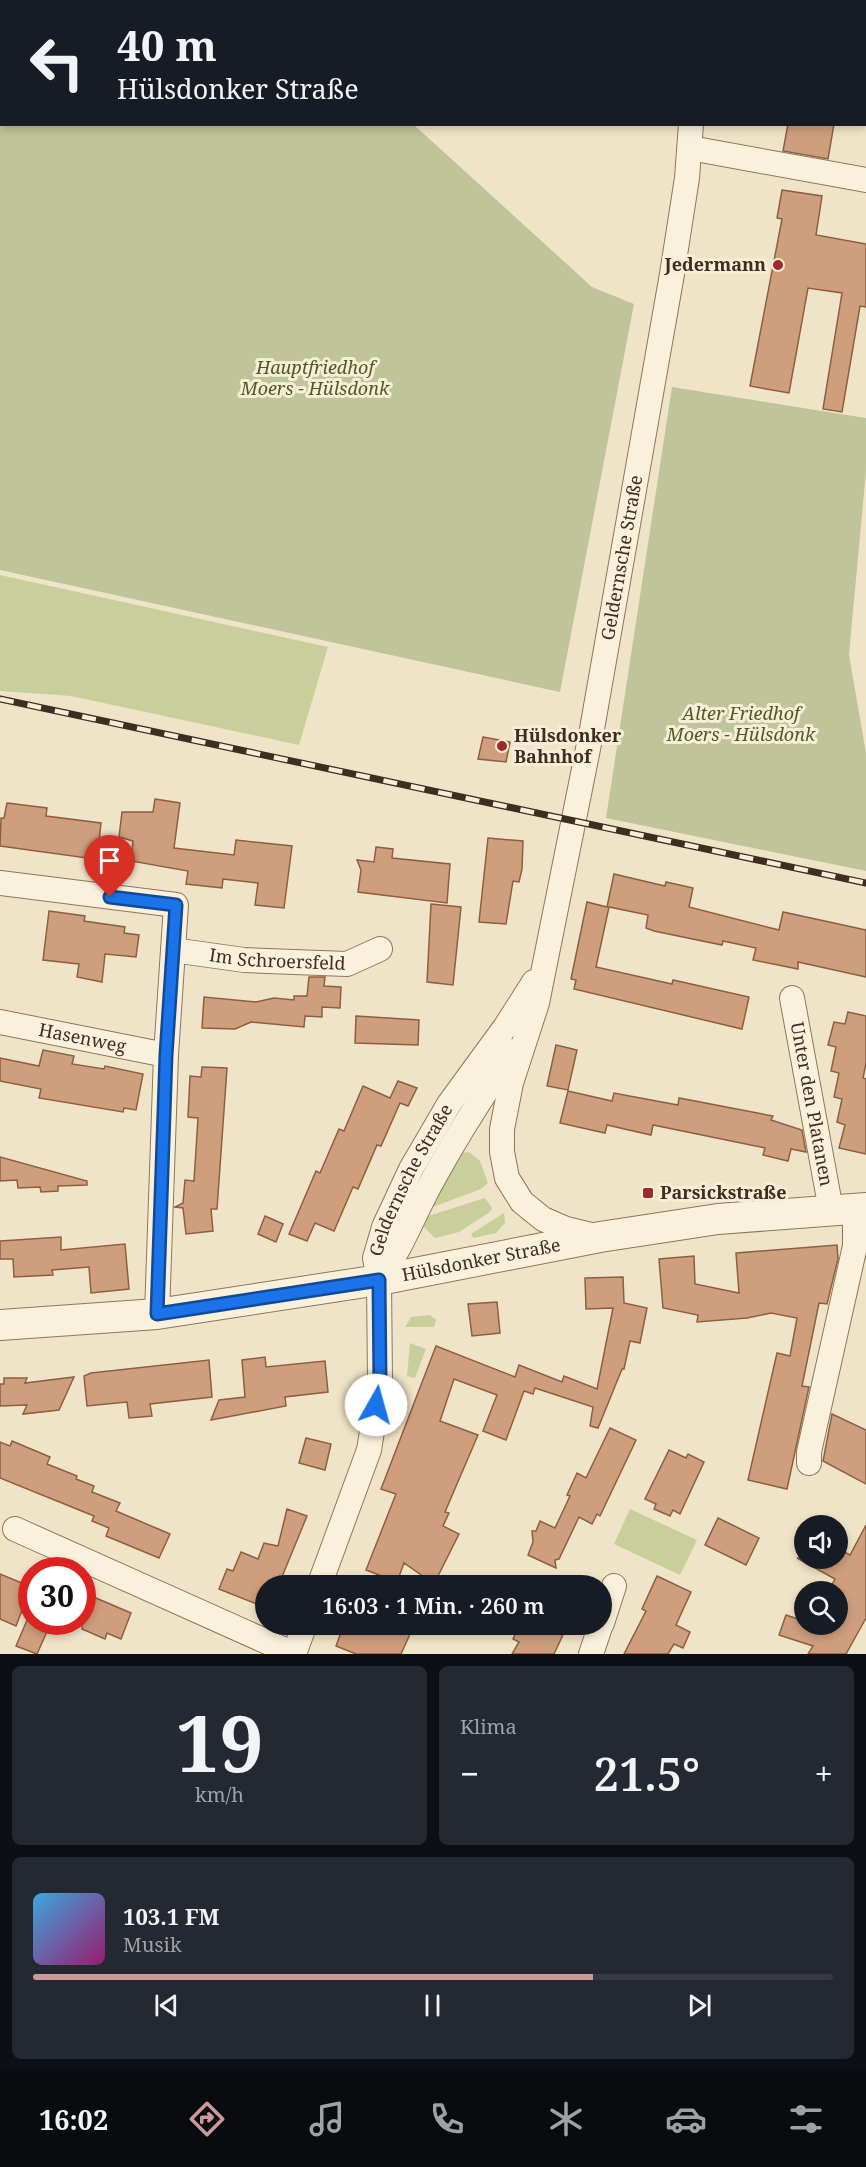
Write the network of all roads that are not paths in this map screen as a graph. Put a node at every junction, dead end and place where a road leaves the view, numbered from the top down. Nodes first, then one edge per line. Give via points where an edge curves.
1 (691, 136) edge
2 (866, 180) edge
3 (0, 883) edge
4 (173, 950) junction
5 (380, 950) dead end
6 (543, 967) junction
7 (792, 998) dead end
8 (0, 1022) edge
9 (525, 1034) junction
10 (166, 1055) junction
11 (851, 1209) edge
12 (600, 1237) junction
13 (379, 1280) junction
14 (157, 1314) junction
15 (0, 1325) edge
16 (809, 1463) dead end
17 (15, 1529) dead end
18 (323, 1575) edge
19 (614, 1586) dead end
20 (612, 1592) edge
21 (301, 1635) edge
22 (597, 1635) edge
23 (294, 1654) edge
24 (591, 1654) edge

1 - 2 street, Geldernsche Straße
1 - 6 street, Geldernsche Straße via 671,281 594,719
3 - 4 street via 176,905
4 - 5 street, Im Schroersfeld via 244,960 347,963
4 - 10 street
6 - 9 street, Geldernsche Straße via 537,1003
6 - 13 street, Geldernsche Straße via 449,1104 411,1169 384,1227 375,1258
7 - 11 street, Unter den Platanen
8 - 10 street, Hasenweg
9 - 12 street, Geldernsche Straße via 504,1108 502,1152 507,1178 522,1202 543,1219
9 - 13 street, Geldernsche Straße via 464,1126 431,1183 397,1255
10 - 14 street
11 - 12 street, Hülsdonker Straße via 718,1220
11 - 16 street via 855,1246
12 - 13 street, Hülsdonker Straße
13 - 14 street, Hülsdonker Straße
13 - 18 street via 380,1383 369,1450
14 - 15 street, Hülsdonker Straße
17 - 23 street
19 - 20 street
21 - 23 street
22 - 24 street

